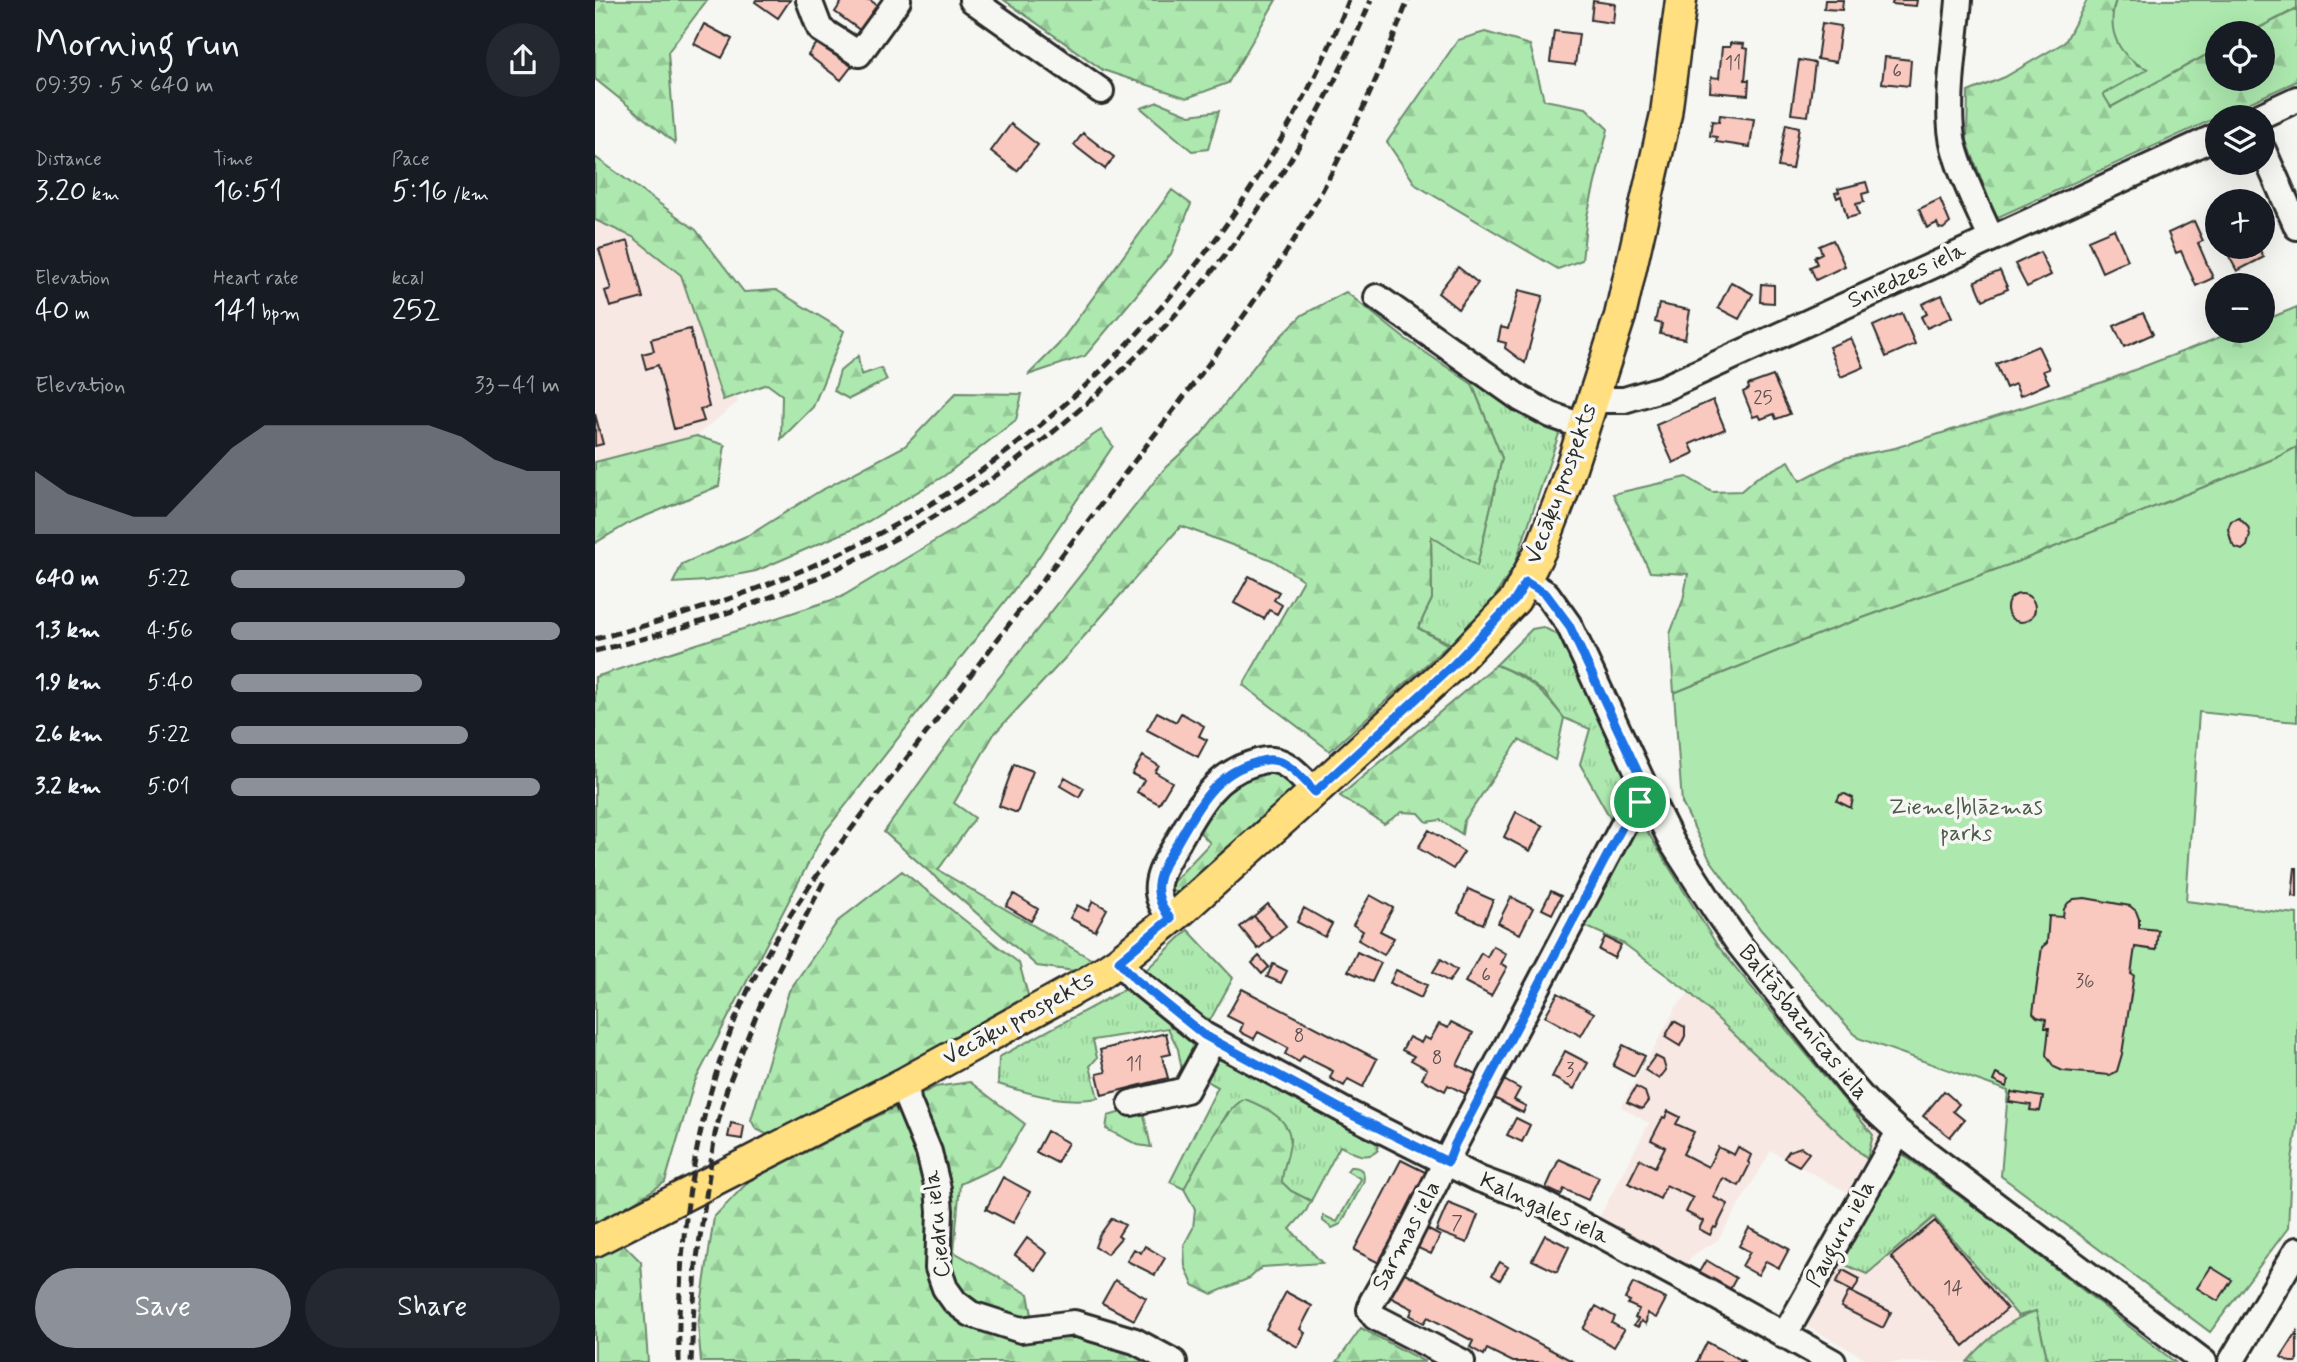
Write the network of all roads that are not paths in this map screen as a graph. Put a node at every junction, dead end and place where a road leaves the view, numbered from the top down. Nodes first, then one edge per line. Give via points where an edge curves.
1 (809, 0) edge
2 (898, 0) edge
3 (972, 0) edge
4 (1681, 0) edge
5 (1959, 0) edge
6 (1101, 90) dead end
7 (2297, 99) edge
8 (2275, 109) edge
9 (2205, 141) edge
10 (2274, 175) edge
11 (2297, 227) edge
12 (1991, 238) junction
13 (1377, 297) dead end
14 (1589, 413) junction
15 (1526, 582) junction
16 (1315, 792) junction
17 (1649, 796) junction
18 (1170, 919) junction
19 (1119, 961) junction
20 (1213, 1040) junction
21 (907, 1082) junction
22 (1131, 1103) dead end
23 (1899, 1132) junction
24 (1448, 1162) junction
25 (595, 1241) edge
26 (2297, 1251) edge
27 (1784, 1336) junction
28 (1174, 1362) edge
29 (1462, 1362) edge
30 (1833, 1362) edge
31 (2204, 1362) edge
32 (2231, 1362) edge

1 - 2 street via 820,29 859,54
3 - 6 street
4 - 14 main road, Vecāķu prospekts via 1666,114 1620,316
5 - 12 street via 1950,115 1953,145
7 - 8 street
9 - 12 street, Sniedzes iela
10 - 11 street
12 - 14 street, Sniedzes iela via 1664,388
13 - 14 street via 1521,399 1552,415
14 - 15 main road, Vecāķu prospekts
15 - 16 main road, Vecāķu prospekts via 1515,600 1453,665
15 - 17 street, Baltāsbaznīcas iela via 1546,594 1569,625
16 - 18 main road, Vecāķu prospekts
16 - 18 street via 1291,768 1273,760 1245,765 1213,788 1200,802 1162,869 1160,903
17 - 23 street, Baltāsbaznīcas iela via 1673,844 1738,943 1851,1085
17 - 24 street, Sarmas iela via 1628,816
18 - 19 main road, Vecāķu prospekts
19 - 20 street, Kalngales iela via 1155,996
19 - 21 main road, Vecāķu prospekts
20 - 22 street via 1186,1090
20 - 24 street, Kalngales iela
21 - 25 main road, Vecāķu prospekts
21 - 28 street, Ciedru iela via 908,1101 938,1189 938,1268 955,1302 971,1314 1021,1330 1074,1323 1135,1341
23 - 27 street, Pauguru iela
23 - 31 street, Baltāsbaznīcas iela
24 - 27 street, Kalngales iela via 1538,1201
24 - 29 street, Sarmas iela via 1370,1310 1383,1322
26 - 32 street
27 - 30 street, Kalngales iela

